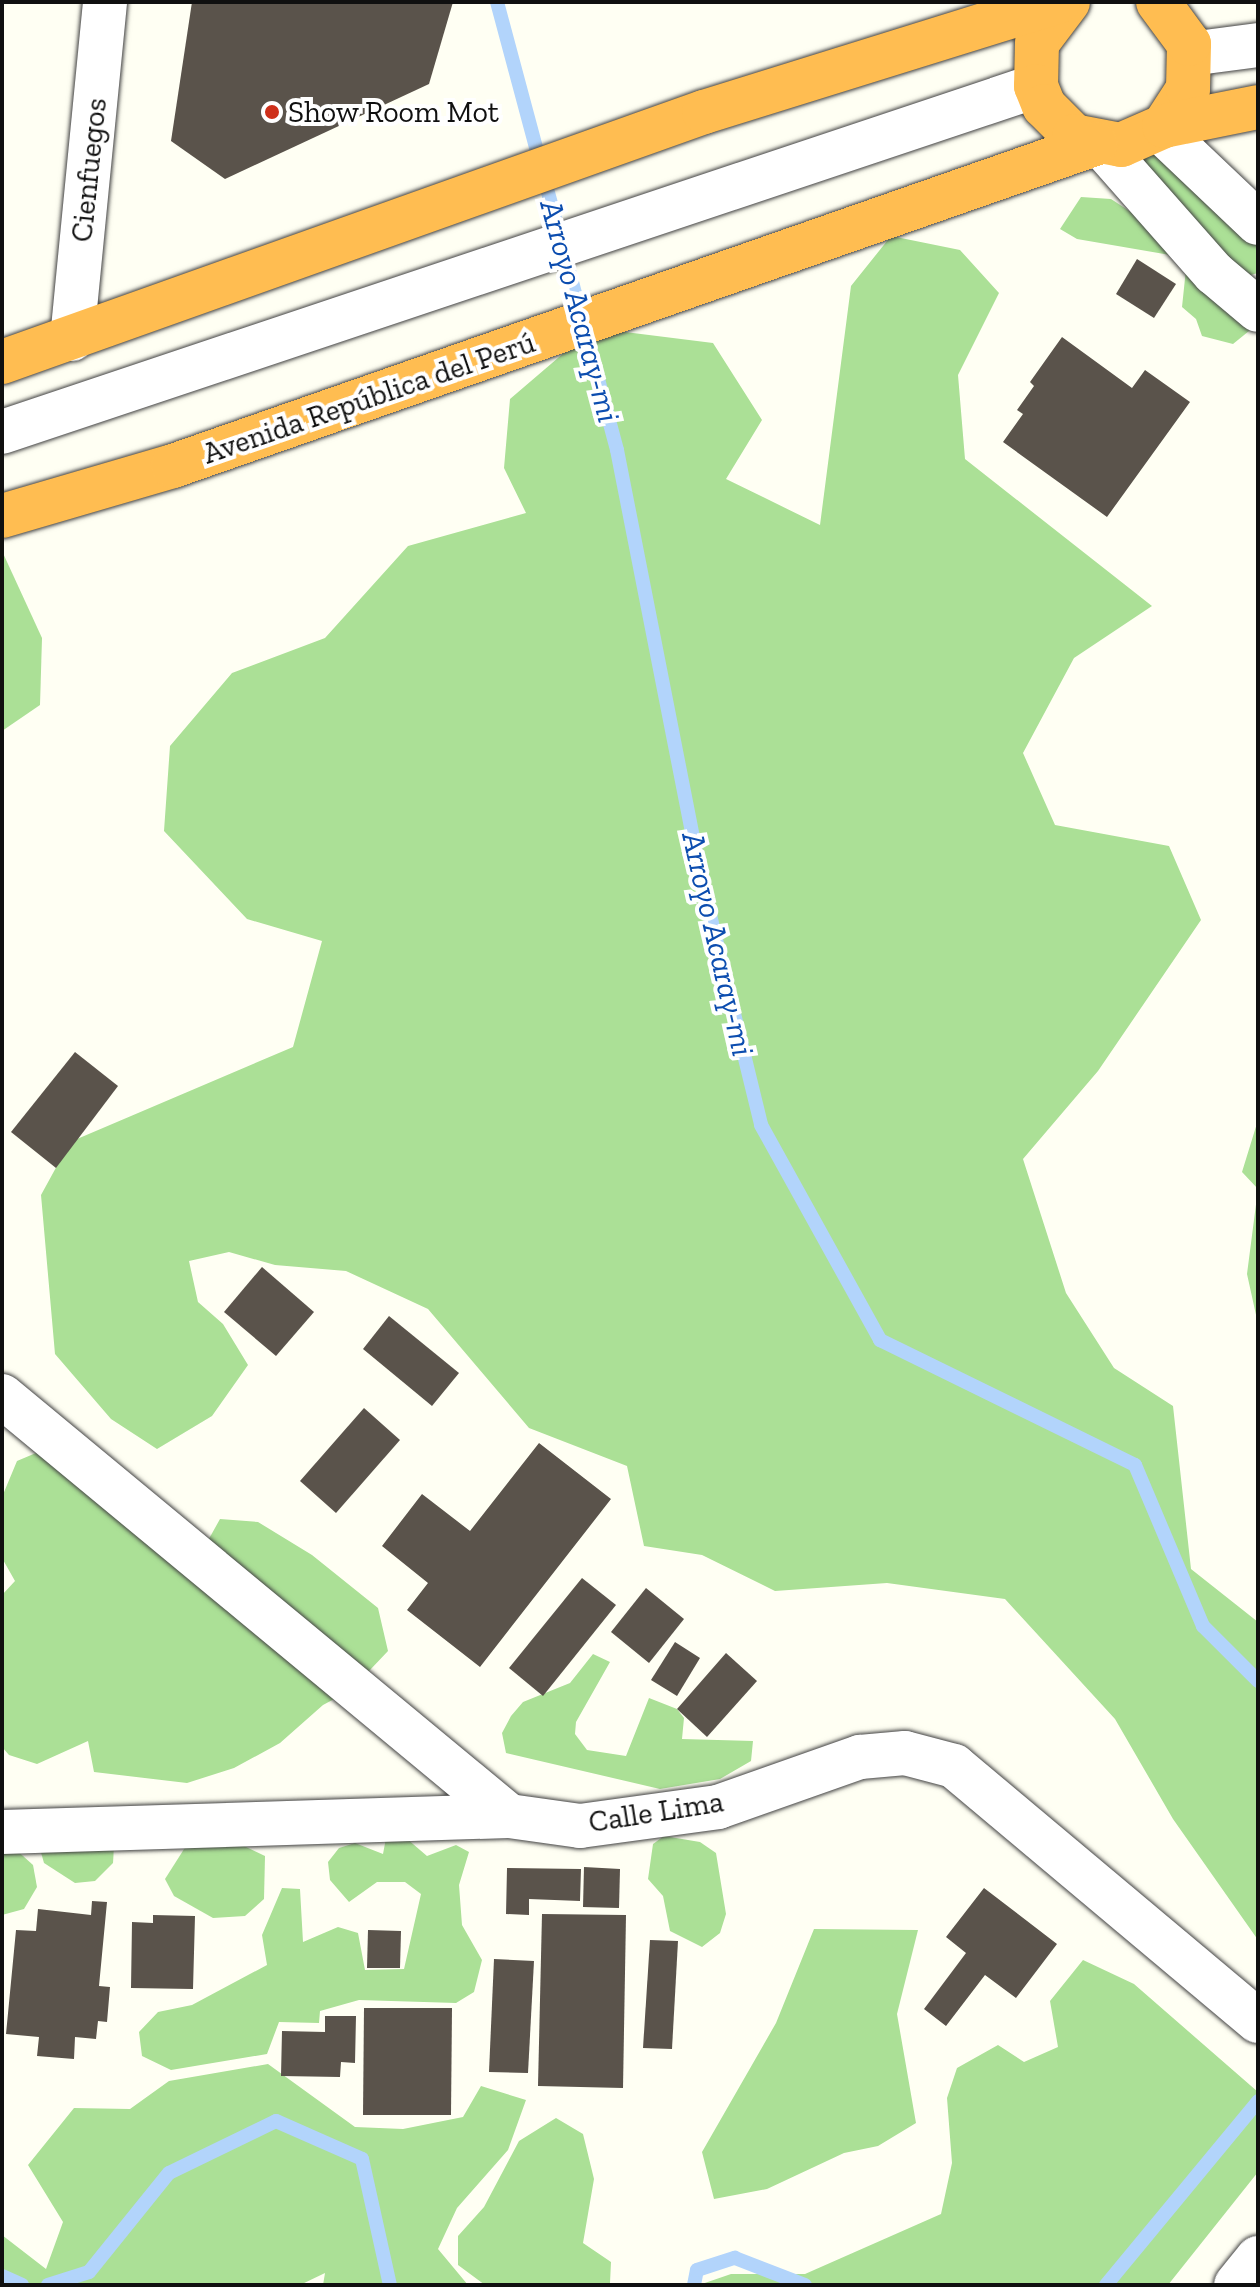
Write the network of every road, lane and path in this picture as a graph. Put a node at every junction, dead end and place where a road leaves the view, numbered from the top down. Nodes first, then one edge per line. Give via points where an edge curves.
1 (105, 2) edge
2 (1058, 2) edge
3 (1068, 2) edge
4 (1158, 2) edge
5 (1258, 45) edge
6 (1190, 54) junction
7 (1036, 86) junction
8 (1258, 107) edge
9 (1162, 128) junction
10 (1098, 144) junction
11 (1258, 223) edge
12 (1258, 310) edge
13 (72, 339) junction
14 (2, 362) edge
15 (2, 432) edge
16 (2, 516) edge
17 (2, 1396) edge
18 (509, 1816) junction
19 (2, 1832) edge
20 (1258, 2021) edge
21 (1258, 2258) edge
22 (1236, 2285) edge

1 - 13 street, Cienfuegos
2 - 13 highway via 704,112
3 - 7 highway via 1037,43
4 - 6 highway via 1179,24
5 - 6 street
6 - 9 highway via 1188,89
7 - 10 highway via 1057,123
7 - 15 street via 508,268
8 - 9 highway
9 - 10 highway, Avenida República del Perú via 1121,145
9 - 11 street
10 - 12 street via 1214,273
10 - 16 highway, Avenida República del Perú via 173,466
13 - 14 highway
17 - 18 street
18 - 19 street, Calle Lima
18 - 20 street, Calle Lima via 580,1826 718,1807 860,1757 905,1753 954,1766
21 - 22 street

